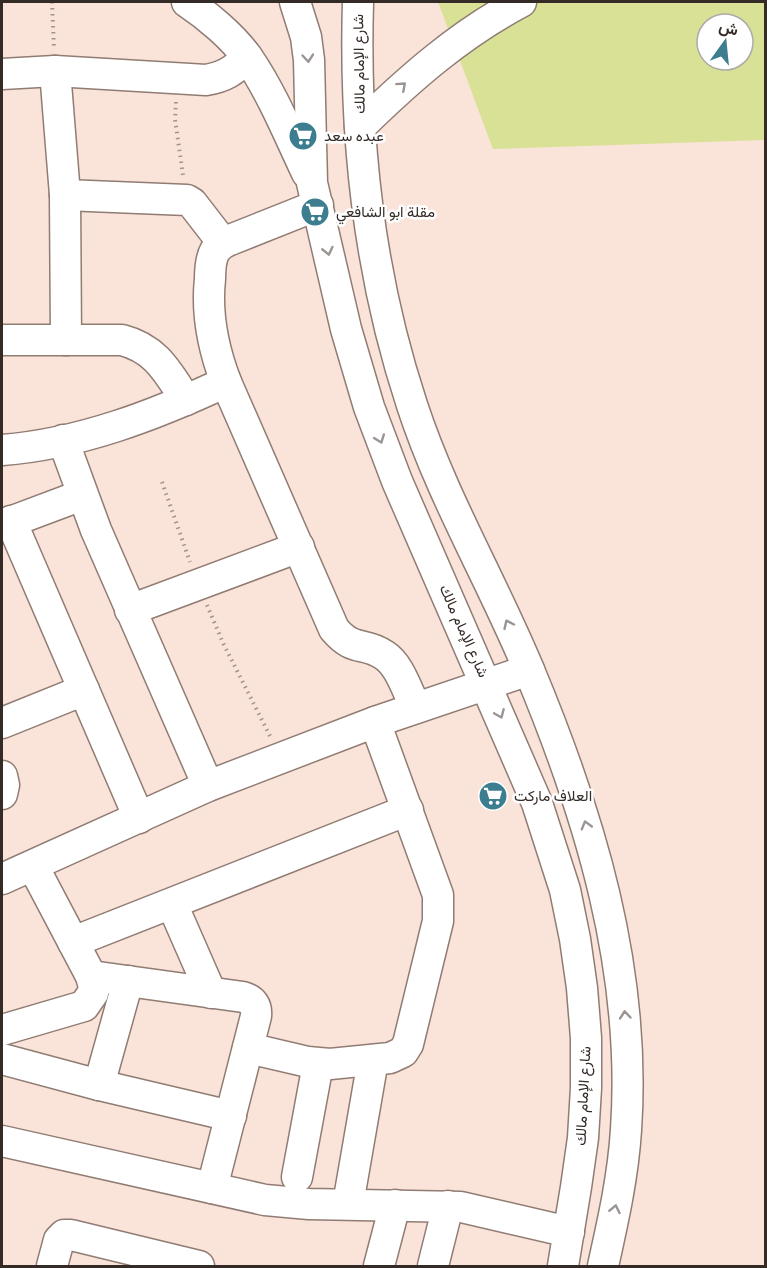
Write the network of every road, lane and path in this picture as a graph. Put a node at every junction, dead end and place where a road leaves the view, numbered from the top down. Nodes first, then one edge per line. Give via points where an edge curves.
1 (52, 2) edge
2 (187, 2) edge
3 (296, 2) edge
4 (358, 2) edge
5 (521, 2) edge
6 (247, 57) junction
7 (55, 71) junction
8 (2, 74) edge
9 (184, 79) junction
10 (360, 127) junction
11 (315, 194) junction
12 (65, 195) junction
13 (174, 199) junction
14 (224, 243) junction
15 (2, 340) edge
16 (66, 340) junction
17 (226, 381) junction
18 (186, 400) junction
19 (63, 440) junction
20 (2, 450) edge
21 (162, 482) dead end
22 (82, 495) junction
23 (6, 523) edge
24 (299, 547) junction
25 (198, 585) junction
26 (130, 610) junction
27 (528, 669) junction
28 (487, 685) junction
29 (84, 690) junction
30 (416, 708) junction
31 (375, 722) junction
32 (2, 723) edge
33 (281, 758) junction
34 (2, 776) edge
35 (208, 786) junction
36 (2, 794) edge
37 (408, 810) junction
38 (139, 818) junction
39 (33, 866) junction
40 (2, 879) edge
41 (172, 904) junction
42 (73, 942) junction
43 (91, 976) junction
44 (128, 981) junction
45 (211, 993) junction
46 (2, 1030) edge
47 (248, 1048) junction
48 (2, 1059) edge
49 (373, 1060) junction
50 (318, 1064) junction
51 (99, 1085) junction
52 (231, 1116) junction
53 (2, 1141) edge
54 (297, 1177) dead end
55 (212, 1188) junction
56 (348, 1204) junction
57 (395, 1205) junction
58 (448, 1206) junction
59 (569, 1232) junction
60 (52, 1266) edge
61 (199, 1266) edge
62 (379, 1266) edge
63 (433, 1266) edge
64 (563, 1266) edge
65 (603, 1266) edge

1 - 7 path
2 - 6 street
3 -> 11 street, شارع الإمام مالك via 309,60
4 - 10 street, شارع الإمام مالك
10 -> 5 street via 452,45
6 - 9 street via 222,78
6 - 11 street
7 - 8 street
7 - 9 street
7 - 12 street
9 - 13 path via 176,101 183,176
27 -> 10 street, شارع الإمام مالك via 436,468 413,407 373,249
11 - 14 street
11 -> 28 street, شارع الإمام مالك via 346,329 379,435
12 - 13 street
12 - 16 street
13 - 14 street via 192,203
14 - 17 street via 214,253 209,309 214,346
15 - 16 street
16 - 18 street via 136,343 159,360
17 - 18 street
17 - 24 street
18 - 19 street via 105,430
19 - 20 street
19 - 22 street
21 - 25 path
22 - 23 street
22 - 26 street
23 - 29 street
24 - 25 street
24 - 30 street via 334,629 350,644 383,654 393,662
25 - 26 street
25 - 33 path
26 - 35 street
27 - 28 street
65 -> 27 street, شارع الإمام مالك via 621,1185 626,1132 628,1081 622,982 614,932 578,797
28 - 30 street
28 -> 59 street, شارع الإمام مالك via 537,803 565,890 575,939 586,1038 586,1088
29 - 32 street
29 - 38 street
30 - 31 street
31 - 33 street
31 - 37 street
33 - 35 street
34 - 36 street
35 - 38 street
37 - 41 street
37 - 49 street via 436,885 438,921 406,1048 397,1056
38 - 39 street
39 - 40 street
39 - 42 street
41 - 42 street
41 - 45 street
42 - 43 street
43 - 44 street
43 - 46 street via 93,993 84,1006
44 - 45 street
44 - 51 street
45 - 47 street via 248,999 255,1006
47 - 50 street
47 - 52 street
48 - 51 street
49 - 50 street
49 - 56 street
50 - 54 street
51 - 52 street
52 - 55 street
53 - 55 street
55 - 56 street via 276,1201
56 - 57 street
57 - 58 street
57 - 62 street
58 - 59 street
58 - 63 street
59 - 64 street, شارع الإمام مالك
60 - 61 street via 59,1240 71,1234

